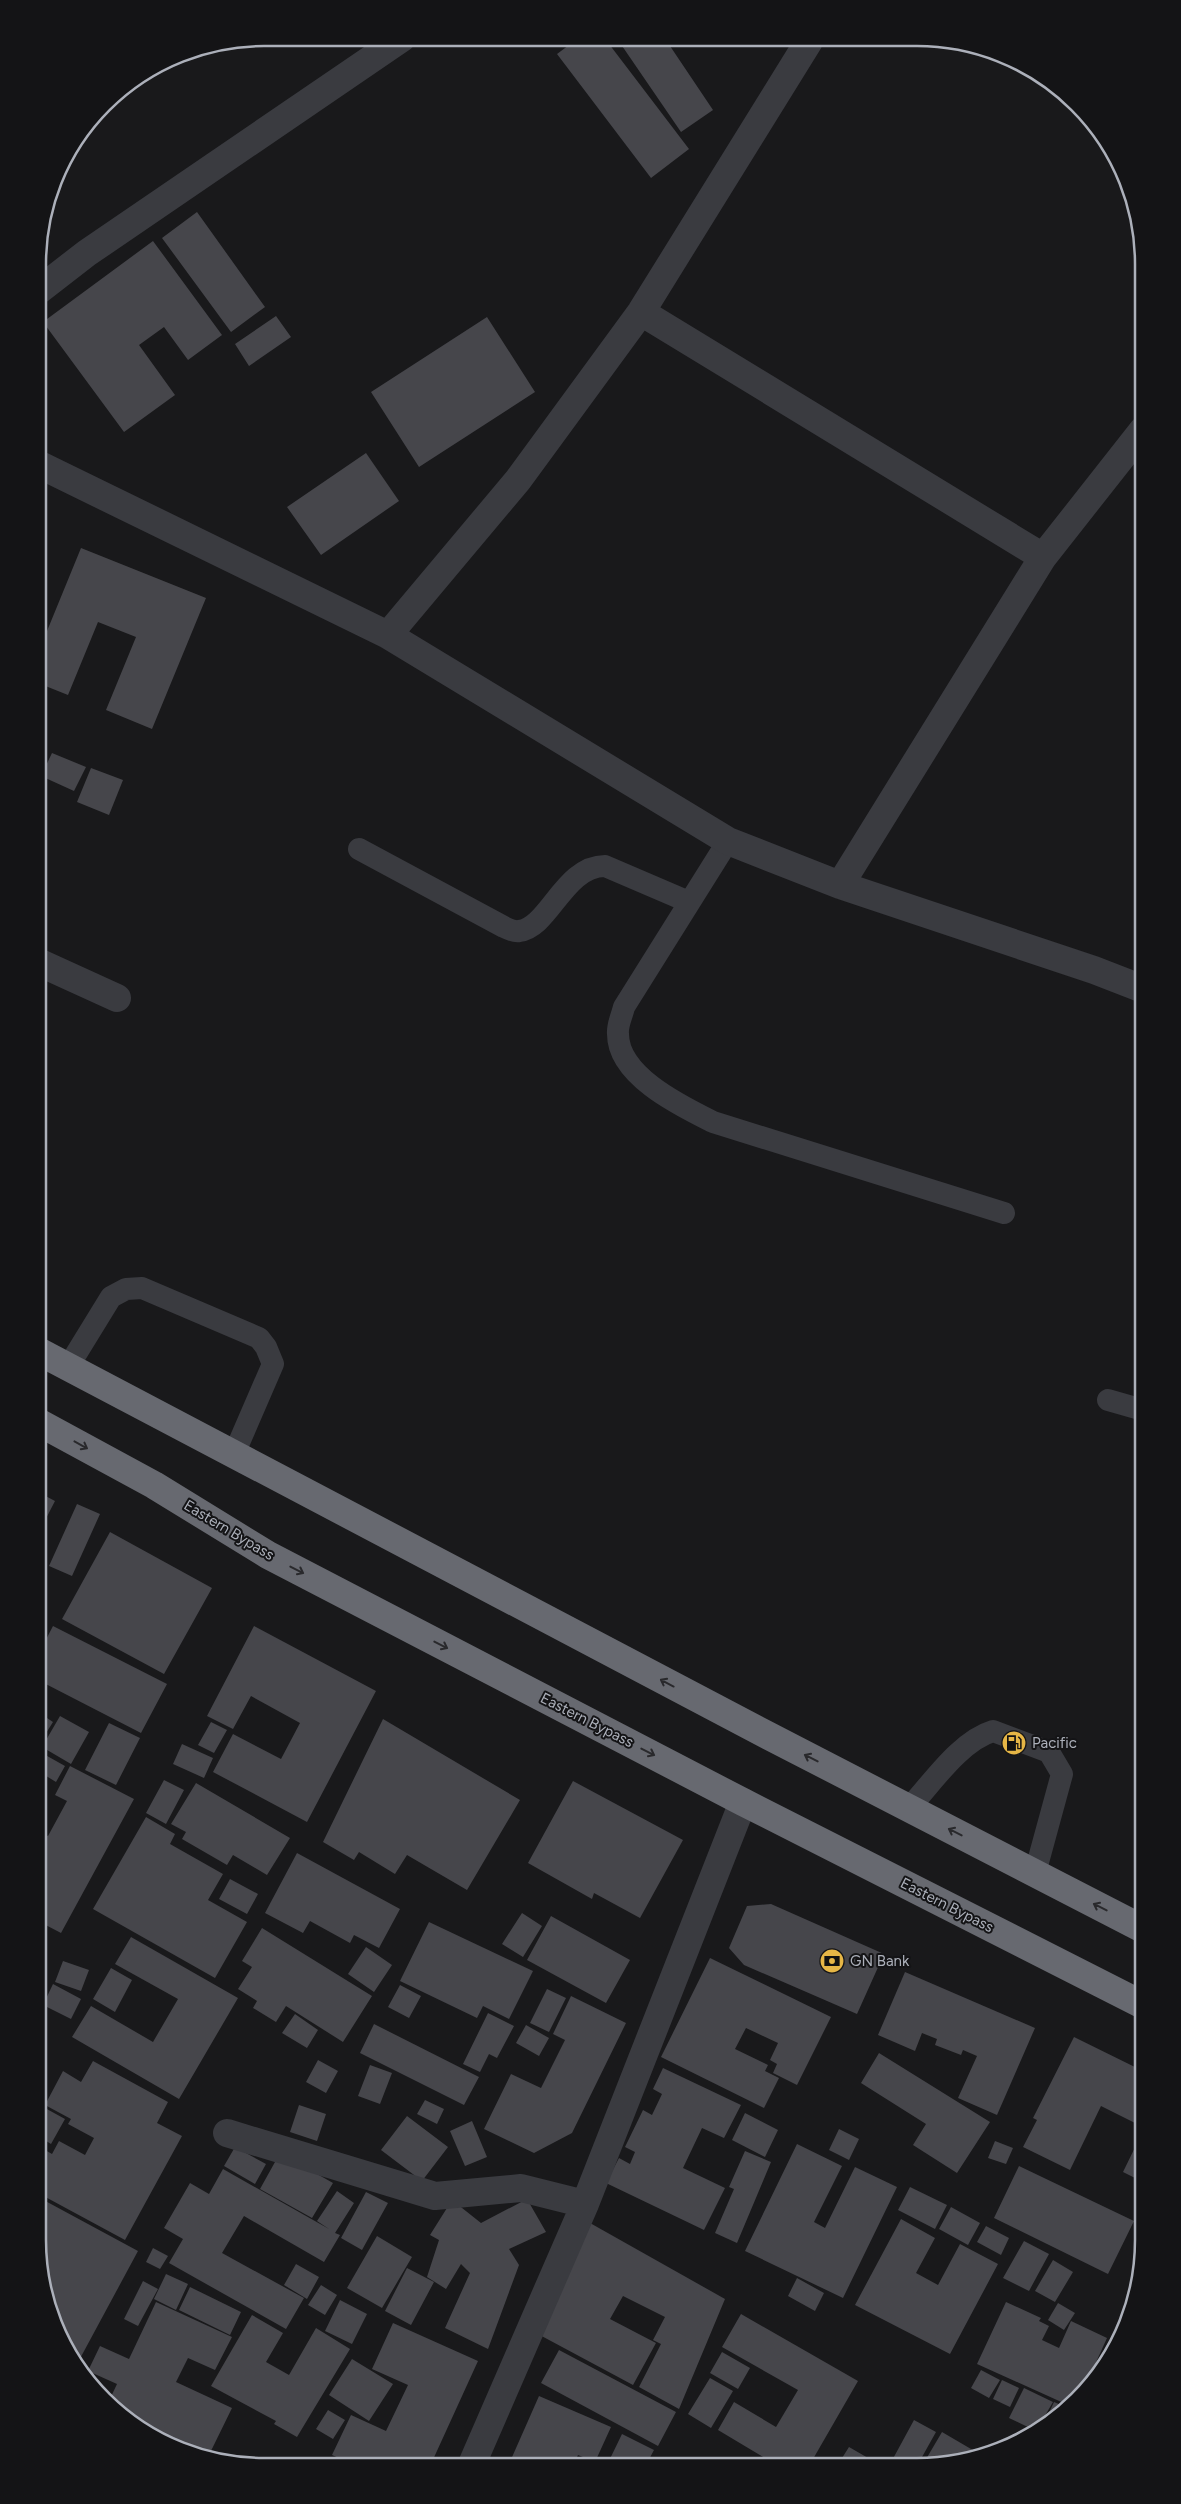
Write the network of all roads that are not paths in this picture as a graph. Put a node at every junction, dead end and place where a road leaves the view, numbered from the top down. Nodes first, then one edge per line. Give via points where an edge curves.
1 (390, 46) edge
2 (806, 46) edge
3 (46, 285) edge
4 (642, 312) junction
5 (1135, 441) edge
6 (46, 468) edge
7 (1043, 557) junction
8 (388, 635) junction
9 (728, 841) junction
10 (359, 849) dead end
11 (840, 885) junction
12 (689, 902) junction
13 (46, 966) edge
14 (1135, 986) edge
15 (117, 998) dead end
16 (1004, 1213) dead end
17 (46, 1355) edge
18 (68, 1367) junction
19 (1108, 1400) dead end
20 (1135, 1408) edge
21 (46, 1426) edge
22 (234, 1454) junction
23 (743, 1802) junction
24 (909, 1808) junction
25 (1035, 1873) junction
26 (1135, 1925) edge
27 (1135, 2001) edge
28 (227, 2132) dead end
29 (585, 2204) junction
30 (475, 2458) edge

1 - 3 street via 87,253
2 - 4 street
4 - 7 street
4 - 8 street via 518,480
5 - 7 street
6 - 8 street
7 - 11 street
8 - 9 street
9 - 11 street
9 - 12 lane
10 - 12 lane via 518,932 531,926 583,870 595,866 605,866
11 - 14 street
12 - 16 lane via 624,1007 617,1033 619,1047 630,1067 675,1102 713,1122
13 - 15 street
17 - 18 highway
18 - 22 highway
18 - 22 lane via 110,1297 126,1289 142,1288 259,1338 273,1364
19 - 20 lane
21 -> 23 highway, Eastern Bypass via 154,1486 268,1555
24 -> 22 highway
23 - 27 highway, Eastern Bypass
23 - 29 street
25 -> 24 highway
24 - 25 lane via 968,1743 984,1733 993,1731 1049,1752 1062,1774
26 -> 25 highway
28 - 29 street via 435,2196 521,2188
29 - 30 street

